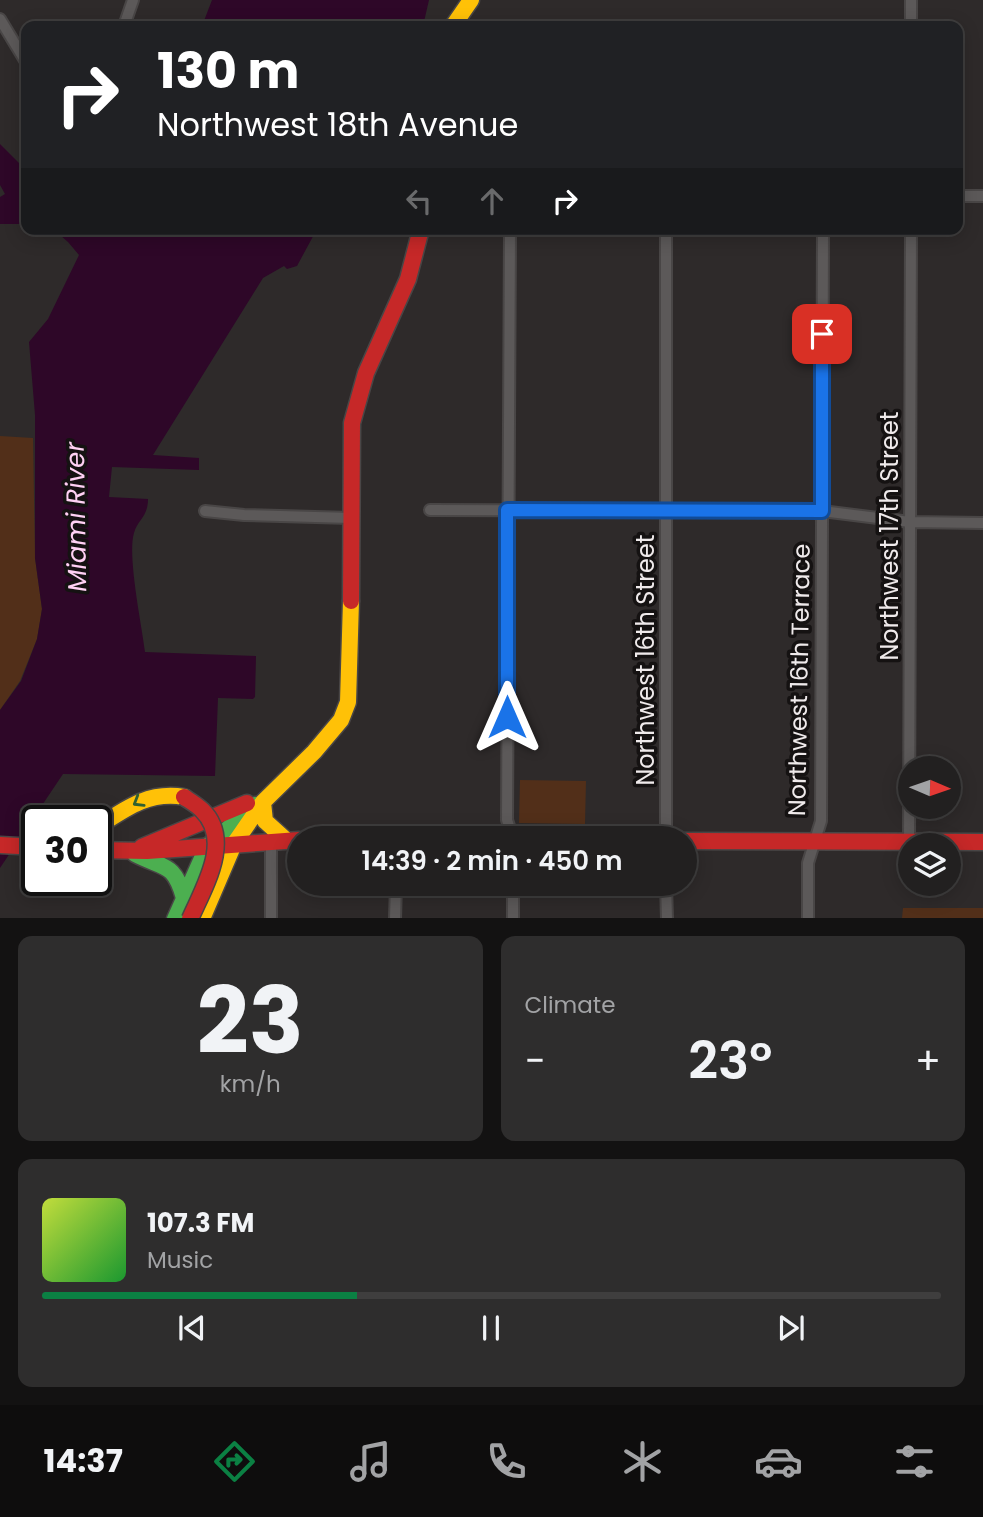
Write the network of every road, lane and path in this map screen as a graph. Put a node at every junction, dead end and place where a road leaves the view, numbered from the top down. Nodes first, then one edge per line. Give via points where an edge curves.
1 (134, 0) edge
2 (471, 0) edge
3 (911, 0) edge
4 (0, 19) edge
5 (126, 21) edge
6 (456, 21) edge
7 (911, 21) edge
8 (21, 54) edge
9 (963, 195) edge
10 (983, 196) edge
11 (420, 235) edge
12 (510, 235) edge
13 (666, 235) edge
14 (823, 235) edge
15 (911, 235) edge
16 (205, 510) dead end
17 (430, 510) dead end
18 (507, 510) junction
19 (666, 511) junction
20 (822, 511) junction
21 (351, 518) junction
22 (910, 522) junction
23 (983, 523) edge
24 (267, 797) junction
25 (112, 818) edge
26 (509, 826) edge
27 (666, 826) edge
28 (909, 833) edge
29 (285, 841) edge
30 (697, 841) edge
31 (814, 842) junction
32 (898, 842) edge
33 (961, 842) edge
34 (983, 842) edge
35 (234, 844) junction
36 (0, 845) edge
37 (21, 846) edge
38 (207, 847) junction
39 (112, 850) edge
40 (130, 851) junction
41 (396, 896) edge
42 (513, 896) edge
43 (666, 896) edge
44 (184, 898) junction
45 (175, 918) edge
46 (190, 918) edge
47 (202, 918) edge
48 (271, 918) edge
49 (396, 918) edge
50 (513, 918) edge
51 (667, 918) edge
52 (808, 918) edge

1 - 5 street
2 - 6 main road
3 - 7 street
4 - 8 street
9 - 10 street
11 - 21 main road via 411,272 356,400
12 - 18 street
13 - 19 street, Northwest 16th Street
14 - 20 street, Northwest 16th Terrace
15 - 22 street, Northwest 17th Street
16 - 21 street
17 - 18 street
18 - 19 street
18 - 26 street
19 - 20 street
19 - 27 street, Northwest 16th Street
20 - 22 street
20 - 31 street, Northwest 16th Terrace via 821,821
21 - 24 main road via 351,680 345,712 314,752
22 - 23 street
22 - 28 street, Northwest 17th Street
24 - 29 main road via 265,821
24 - 35 main road
24 - 38 main road
24 - 40 main road
46 -> 25 main road, bridge via 215,859 217,844 209,817 184,797 164,793 149,796
29 - 35 main road
29 - 48 street
30 - 31 main road
31 - 32 main road
31 - 52 street, Northwest 16th Terrace via 808,863
33 - 34 main road
35 - 38 main road
35 - 47 main road
36 - 37 main road
38 - 40 main road
38 - 44 main road
39 - 40 main road
40 - 44 main road via 171,868
41 - 49 street
42 - 50 street
43 - 51 street
44 - 45 main road

